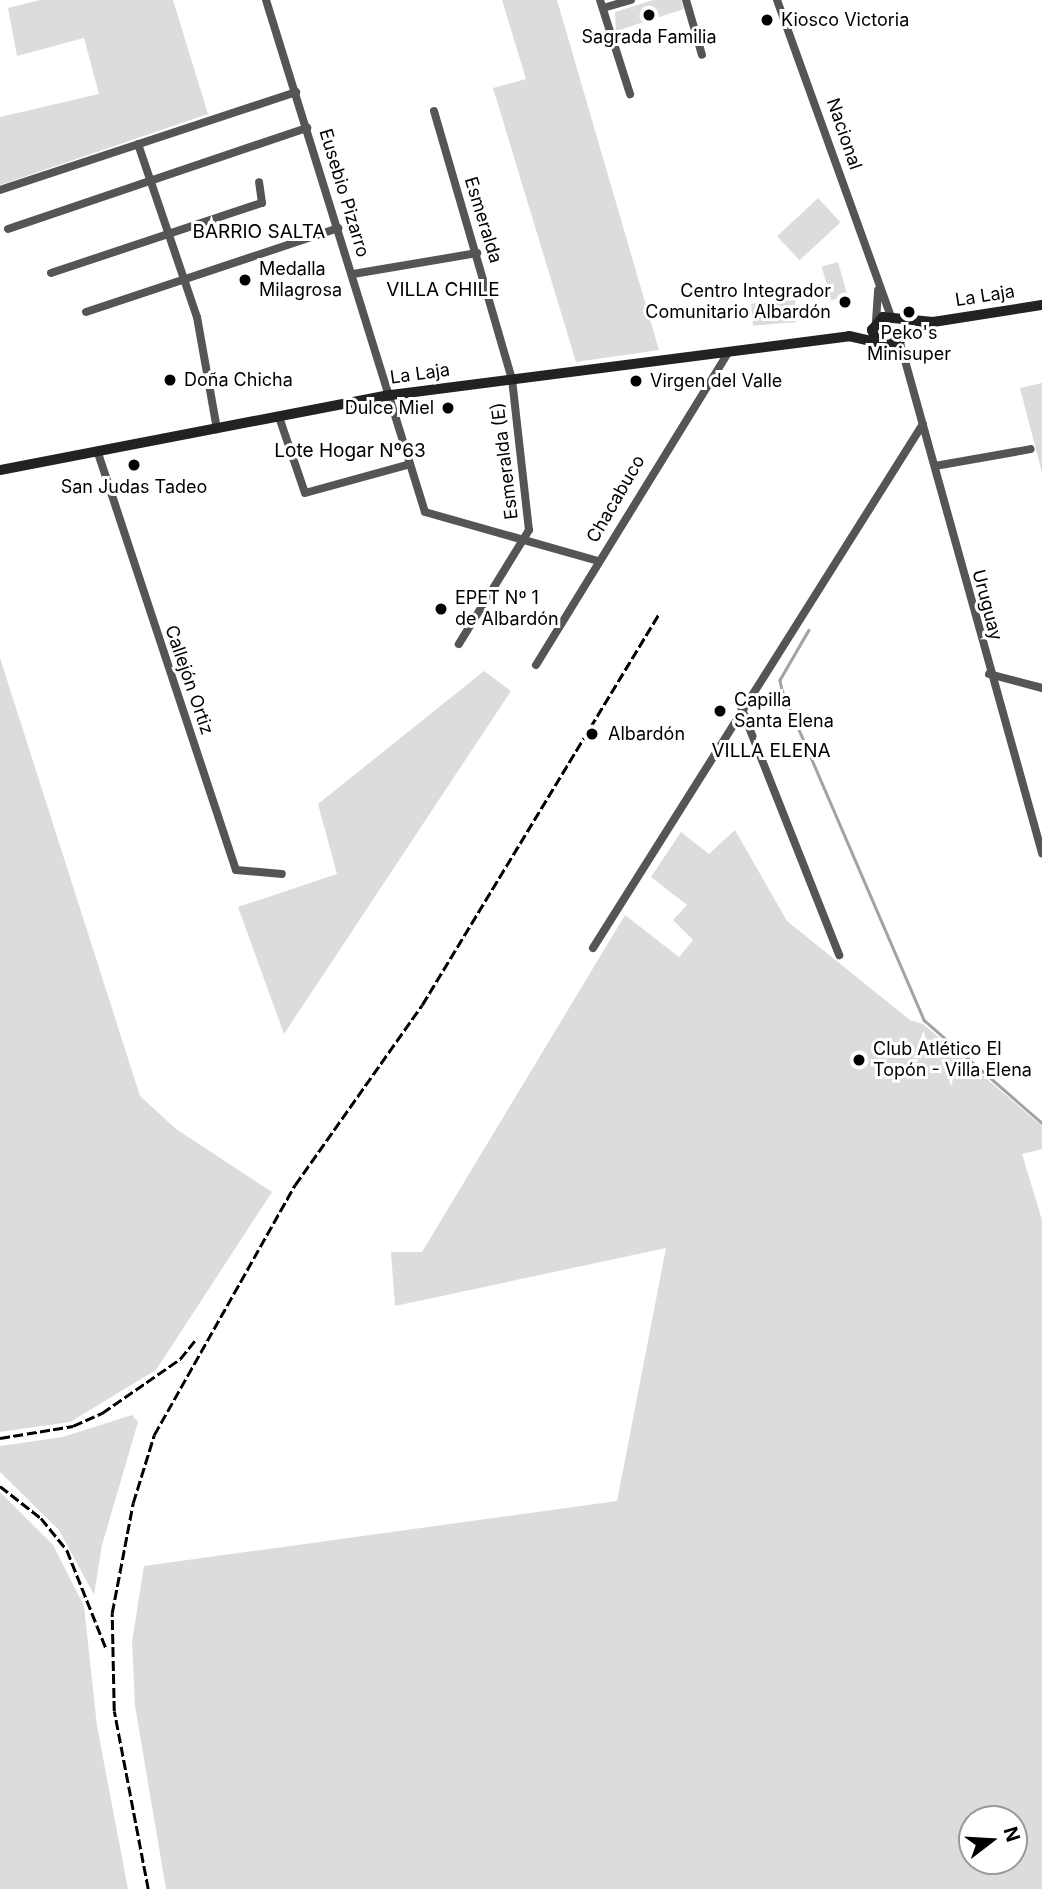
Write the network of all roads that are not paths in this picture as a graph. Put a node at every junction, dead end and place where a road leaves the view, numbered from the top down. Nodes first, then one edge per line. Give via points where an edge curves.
1 (267, 0) edge
2 (631, 0) edge
3 (686, 0) edge
4 (777, 0) edge
5 (601, 4) edge
6 (702, 55) dead end
7 (296, 92) junction
8 (629, 94) dead end
9 (434, 111) dead end
10 (307, 128) junction
11 (138, 144) junction
12 (150, 179) junction
13 (259, 183) dead end
14 (0, 190) edge
15 (338, 228) junction
16 (8, 229) dead end
17 (169, 235) junction
18 (477, 253) junction
19 (51, 273) dead end
20 (353, 274) junction
21 (877, 280) junction
22 (186, 281) junction
23 (1042, 305) edge
24 (86, 312) dead end
25 (892, 317) junction
26 (875, 322) junction
27 (933, 322) junction
28 (849, 336) junction
29 (899, 338) junction
30 (880, 343) junction
31 (728, 353) junction
32 (904, 364) junction
33 (512, 379) junction
34 (391, 395) junction
35 (279, 417) junction
36 (923, 424) junction
37 (217, 429) junction
38 (1031, 449) dead end
39 (98, 453) junction
40 (410, 464) junction
41 (935, 466) junction
42 (0, 470) edge
43 (524, 540) junction
44 (598, 561) junction
45 (459, 644) dead end
46 (536, 665) dead end
47 (989, 674) junction
48 (1042, 688) edge
49 (741, 707) junction
50 (1042, 853) edge
51 (282, 874) dead end
52 (593, 948) dead end
53 (839, 955) dead end

1 - 7 street, Eusebio Pizarro
2 - 5 street
3 - 6 street
4 - 21 street, Nacional
5 - 8 street
7 - 10 street, Eusebio Pizarro
7 - 11 street
9 - 18 street, Esmeralda
10 - 12 street
10 - 15 street, Eusebio Pizarro
11 - 12 street
11 - 14 street
12 - 16 street
12 - 17 street
13 - 17 street via 262,203
15 - 20 street, Eusebio Pizarro
15 - 22 street
17 - 19 street
17 - 22 street
18 - 20 street
18 - 33 street, Esmeralda
20 - 34 street, Eusebio Pizarro
21 - 25 street, Nacional
21 - 26 street, Nacional
22 - 24 street
22 - 37 street
23 - 27 main road, La Laja
25 - 26 main road, La Laja
25 - 27 main road, La Laja
25 - 29 main road
26 - 28 main road, La Laja
26 - 30 main road
27 - 29 main road, La Laja
28 - 30 main road, La Laja
28 - 31 main road, La Laja
29 - 30 main road, La Laja
29 - 32 street, Uruguay
30 - 32 street
31 - 33 main road, La Laja
31 - 44 street, Chacabuco
32 - 36 street, Uruguay
33 - 34 main road, La Laja
33 - 43 street, Esmeralda (E) via 529,530
34 - 35 main road, La Laja
34 - 40 street, Eusebio Pizarro
35 - 37 main road, La Laja
35 - 40 street via 299,487 311,493
36 - 41 street, Uruguay
36 - 49 street
37 - 39 main road, La Laja
38 - 41 street
39 - 42 main road, La Laja
39 - 51 street, Callejón Ortiz via 236,870
40 - 43 street, Eusebio Pizarro via 425,512
41 - 47 street, Uruguay
43 - 44 street
43 - 45 street, Esmeralda (E)
44 - 46 street, Chacabuco
47 - 48 street
47 - 50 street, Uruguay
49 - 52 street
49 - 53 street

